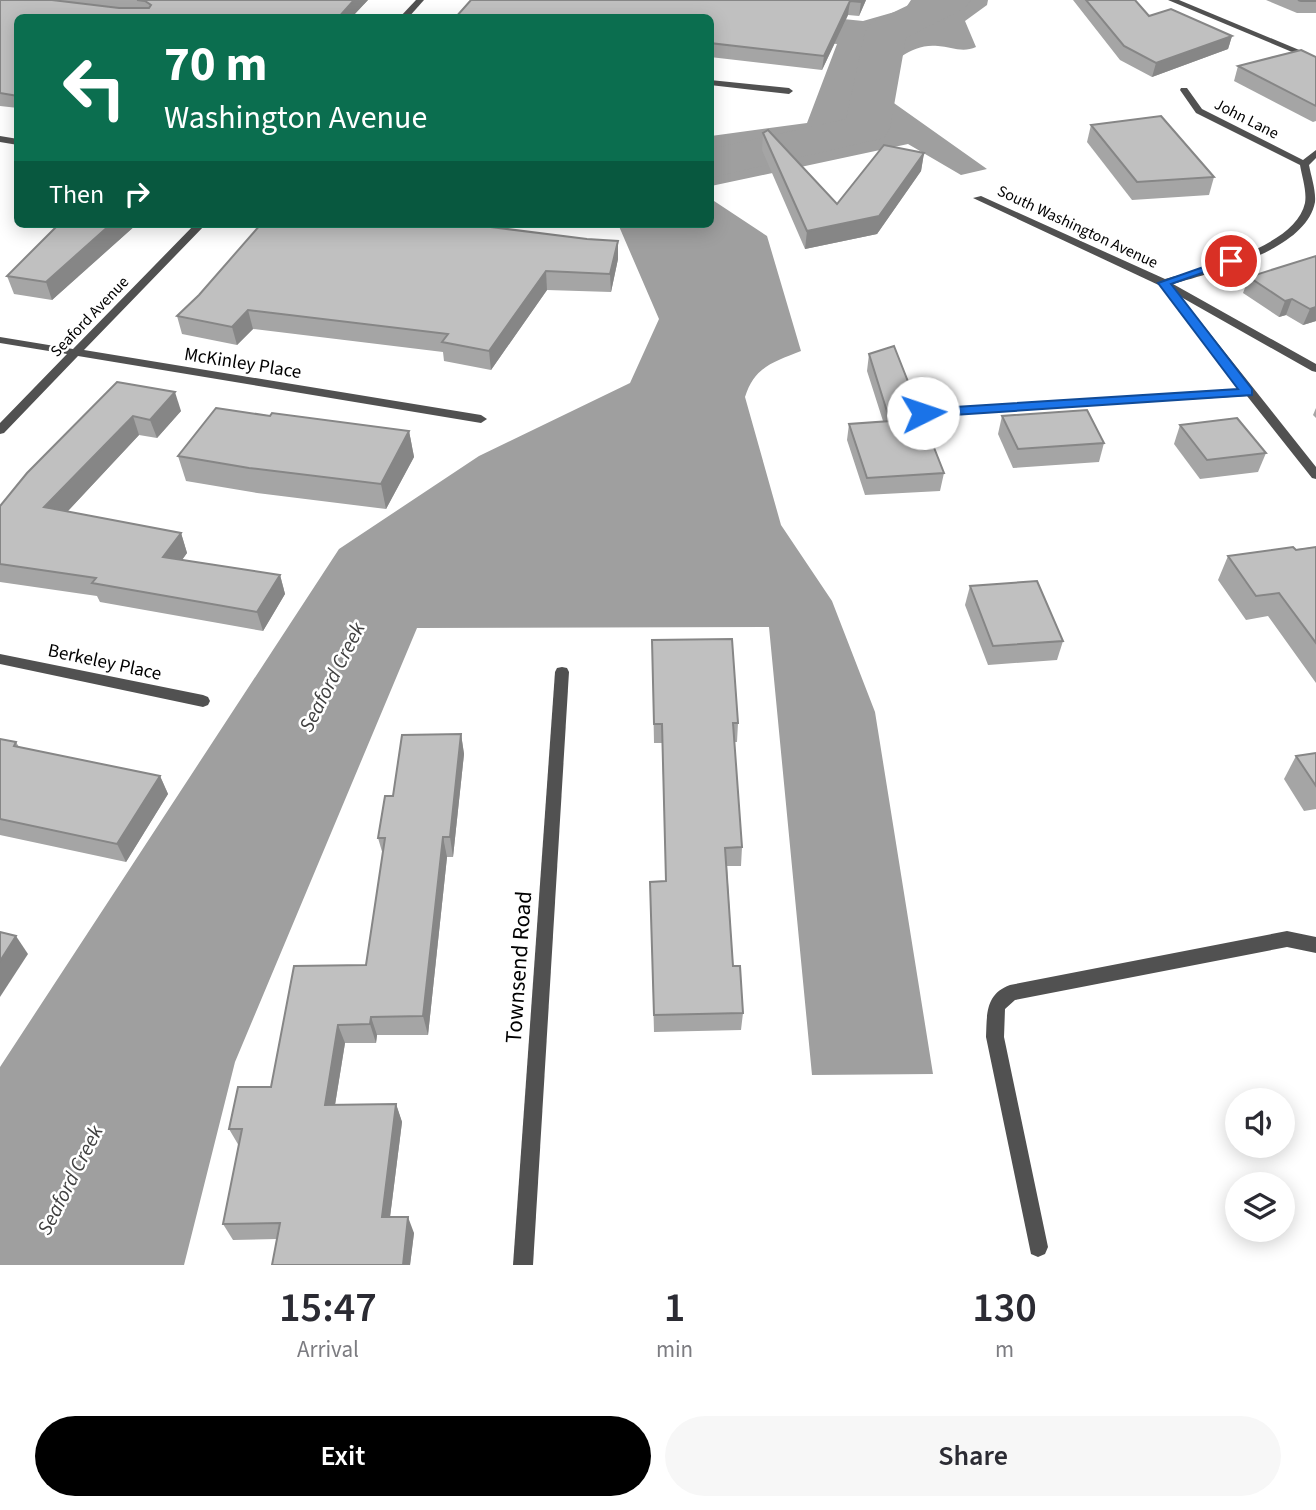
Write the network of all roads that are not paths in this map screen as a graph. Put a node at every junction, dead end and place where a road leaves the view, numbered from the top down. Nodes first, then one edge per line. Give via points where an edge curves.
1 (420, 0) edge
2 (1172, 0) edge
3 (406, 14) edge
4 (1316, 60) edge
5 (714, 82) edge
6 (1184, 90) dead end
7 (789, 91) dead end
8 (1316, 153) edge
9 (1304, 164) junction
10 (978, 198) dead end
11 (197, 228) edge
12 (1164, 283) junction
13 (0, 340) edge
14 (76, 352) junction
15 (1316, 369) edge
16 (1248, 392) junction
17 (923, 413) edge
18 (481, 419) dead end
19 (0, 430) edge
20 (1316, 475) edge
21 (0, 659) edge
22 (562, 672) dead end
23 (203, 701) dead end
24 (1316, 945) edge
25 (1038, 1247) dead end
26 (523, 1265) edge

1 - 3 street
2 - 4 street
5 - 7 street
6 - 9 street, John Lane via 1199,111
8 - 9 street
9 - 12 street via 1310,203 1305,218 1291,232 1253,254
10 - 12 street, South Washington Avenue
11 - 14 street, Seaford Avenue
12 - 15 street, South Washington Avenue
12 - 16 street
13 - 14 street, McKinley Place
14 - 18 street, McKinley Place
14 - 19 street, Seaford Avenue
16 - 17 street
16 - 20 street
21 - 23 street, Berkeley Place
22 - 26 street, Townsend Road
24 - 25 street via 1287,939 1010,993 996,1006 995,1037

